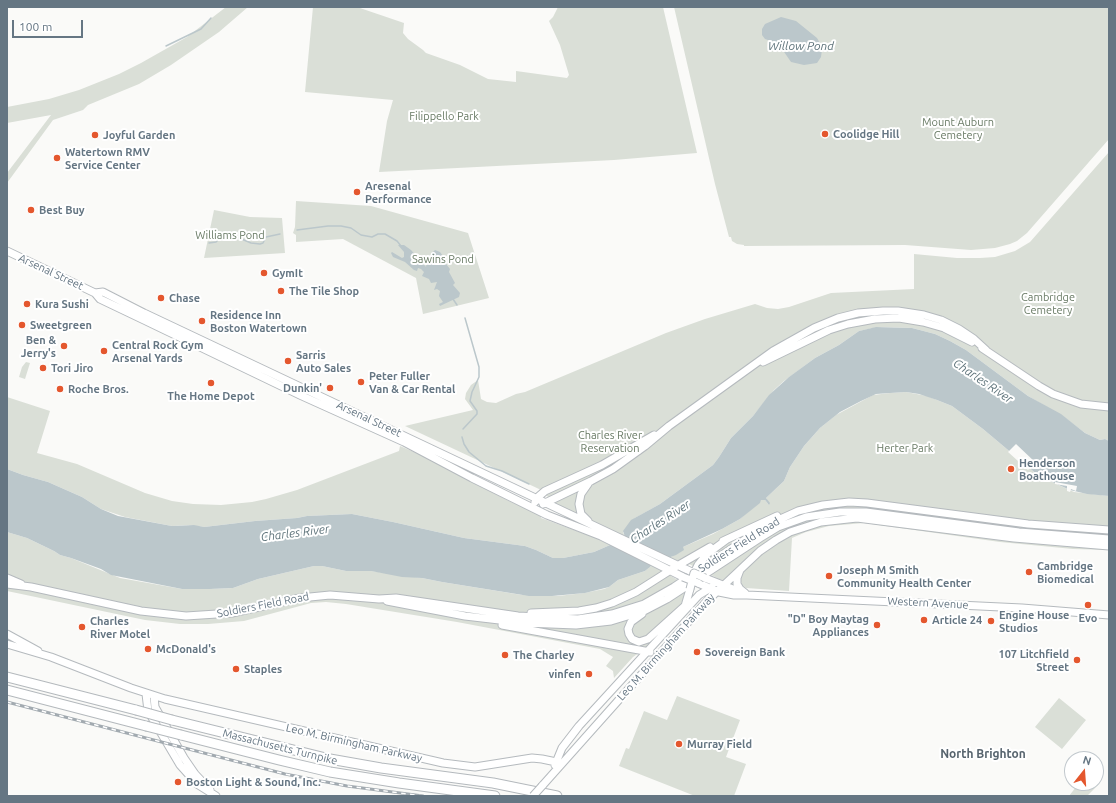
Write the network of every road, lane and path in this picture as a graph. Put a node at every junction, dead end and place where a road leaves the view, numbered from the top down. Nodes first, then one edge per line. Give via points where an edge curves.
1 (7, 251) edge
2 (95, 293) junction
3 (1109, 407) edge
4 (669, 426) junction
5 (591, 481) junction
6 (537, 499) junction
7 (545, 503) junction
8 (535, 509) junction
9 (798, 511) junction
10 (597, 527) junction
11 (1109, 530) edge
12 (1109, 539) edge
13 (726, 540) junction
14 (621, 542) junction
15 (1109, 546) edge
16 (640, 551) junction
17 (677, 566) junction
18 (740, 568) junction
19 (670, 570) junction
20 (694, 575) junction
21 (7, 578) edge
22 (7, 584) edge
23 (722, 586) junction
24 (31, 587) junction
25 (708, 588) junction
26 (716, 591) junction
27 (747, 594) junction
28 (379, 599) junction
29 (652, 607) junction
30 (685, 607) junction
31 (492, 613) junction
32 (1109, 615) edge
33 (473, 617) junction
34 (7, 634) edge
35 (7, 644) edge
36 (646, 652) junction
37 (659, 654) junction
38 (51, 657) junction
39 (7, 677) edge
40 (7, 690) edge
41 (146, 694) junction
42 (154, 696) junction
43 (559, 762) junction
44 (215, 796) edge
45 (494, 796) edge
46 (533, 796) edge
47 (557, 796) edge

1 - 2 main road, Arsenal Street
2 - 6 main road, Arsenal Street via 103,292
2 - 8 main road, Arsenal Street via 100,299 404,442
3 - 4 main road via 1086,405 1053,394 986,350 928,323 899,318 875,319 825,332 745,371
4 - 5 main road via 632,456
4 - 6 main road via 606,463 545,491
5 - 7 main road
5 - 10 main road via 581,492 579,506 584,517
6 - 7 main road, Arsenal Street
6 - 8 main road
7 - 8 main road
7 - 10 main road, Arsenal Street
8 - 14 main road, Arsenal Street
9 - 11 main road, Soldiers Field Road via 832,504 867,503 1028,524
9 - 13 main road via 769,518
9 - 31 main road, Soldiers Field Road via 759,529 659,596 628,610 574,619
10 - 14 main road, Arsenal Street
12 - 29 main road, Soldiers Field Road via 1023,532 866,512 823,514 798,520 767,533
13 - 17 main road
13 - 20 main road via 709,552
14 - 16 main road, Arsenal Street
15 - 18 main road via 1020,539 848,518 821,522 790,532
16 - 17 main road, Western Avenue
16 - 19 main road, Western Avenue
17 - 19 main road
17 - 20 main road, Western Avenue
18 - 23 main road
18 - 27 main road via 737,584
19 - 20 main road, Western Avenue, bridge via 683,577
19 - 31 main road via 633,594 596,608 568,612
20 - 23 main road, Western Avenue, bridge
20 - 25 main road, Western Avenue
20 - 30 main road, bridge
21 - 24 main road, Soldiers Field Road
22 - 24 main road, Soldiers Field Road
23 - 25 main road, Leo M. Birmingham Parkway
23 - 26 main road, Leo M. Birmingham Parkway
23 - 27 main road, Western Avenue
24 - 28 main road, Soldiers Field Road via 141,611 186,616 232,614 315,595
25 - 26 main road, Western Avenue
25 - 30 main road, Leo M. Birmingham Parkway
26 - 27 main road, Western Avenue via 731,595
26 - 37 main road, Leo M. Birmingham Parkway
27 - 32 main road, Western Avenue
28 - 31 main road, Soldiers Field Road via 396,598
28 - 33 main road, Soldiers Field Road
29 - 30 main road via 629,625 628,632 635,641 646,640
29 - 33 main road, Soldiers Field Road via 619,619 580,625 537,624
30 - 36 main road, Leo M. Birmingham Parkway
33 - 36 main road via 500,625
34 - 38 main road
35 - 38 main road
36 - 37 main road
36 - 43 main road, Leo M. Birmingham Parkway via 579,726 562,748
37 - 43 main road, Leo M. Birmingham Parkway
38 - 41 main road, Leo M. Birmingham Parkway
39 - 47 highway, Massachusetts Turnpike, bridge via 296,752 392,770 493,783
40 - 45 highway, Massachusetts Turnpike, bridge via 330,772
41 - 42 main road, Leo M. Birmingham Parkway
41 - 44 main road via 149,712 179,764 197,784
42 - 43 main road, Leo M. Birmingham Parkway via 451,765 481,767 532,758
42 - 44 main road via 155,707 186,760
43 - 46 main road, bridge

